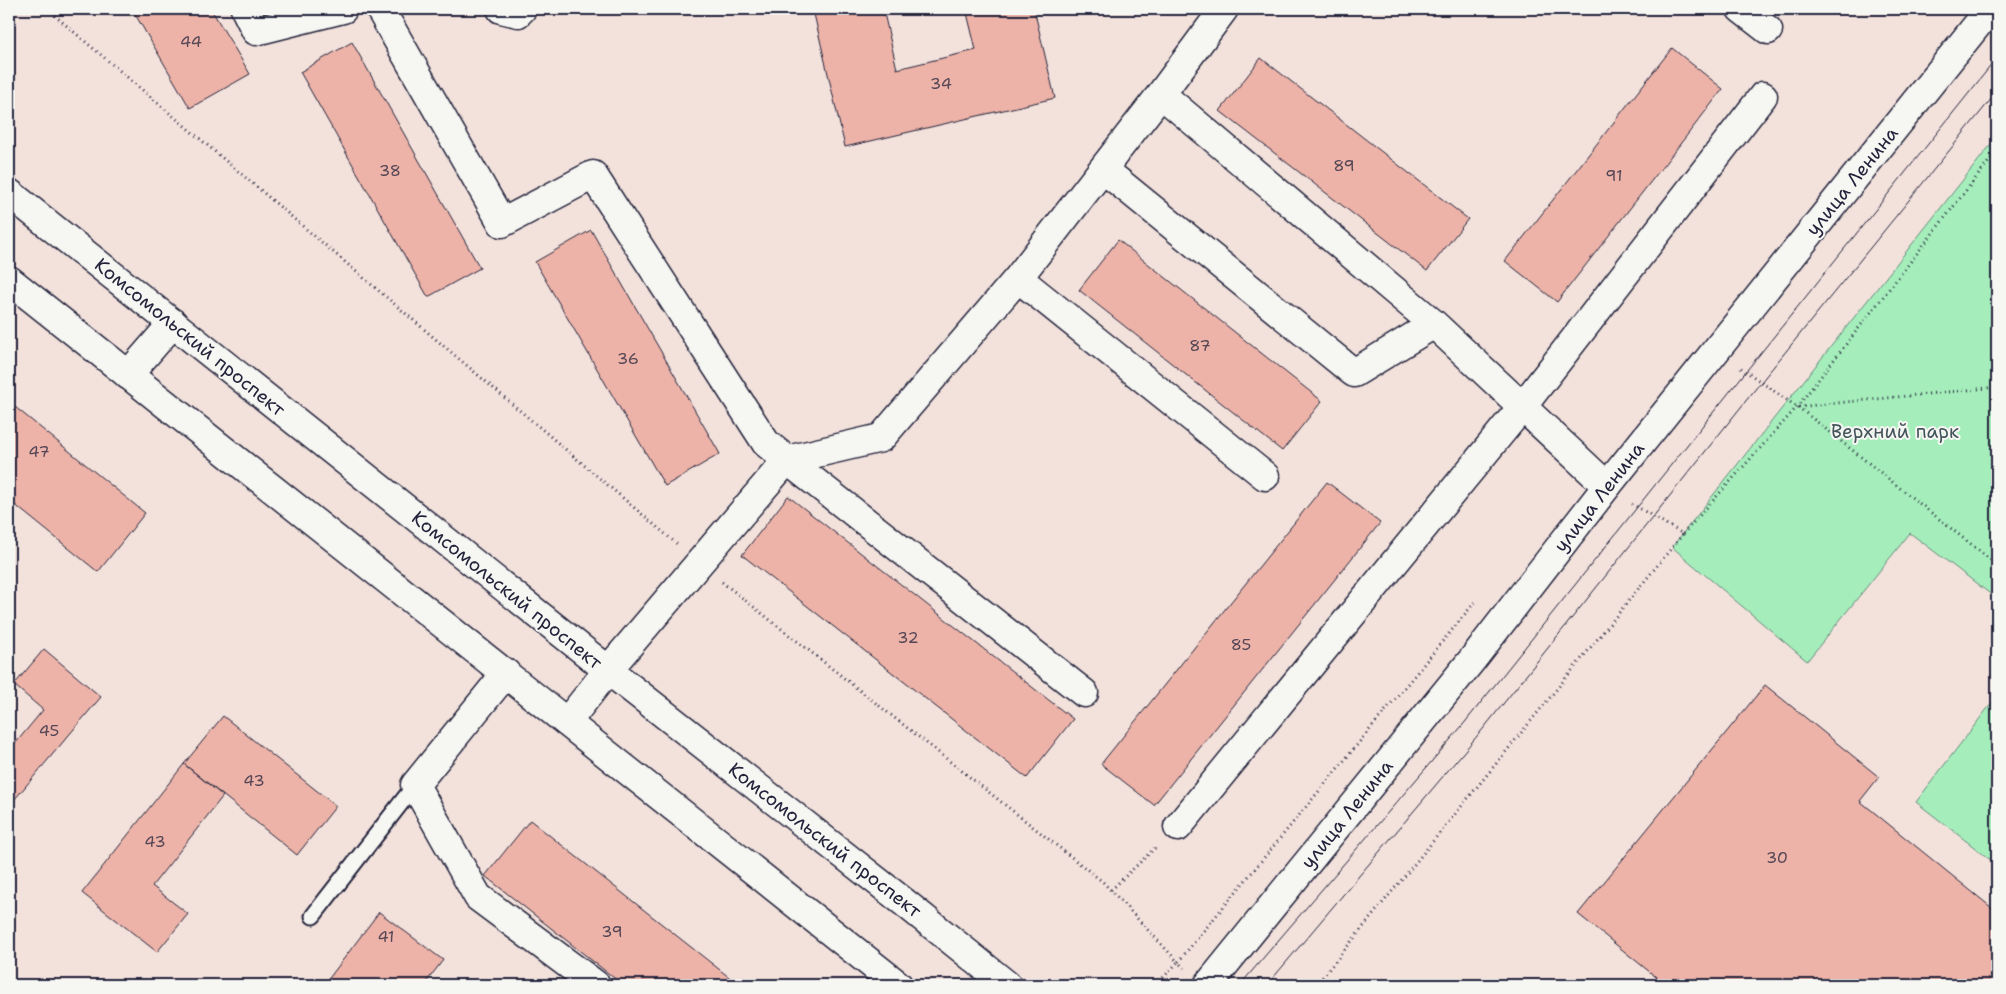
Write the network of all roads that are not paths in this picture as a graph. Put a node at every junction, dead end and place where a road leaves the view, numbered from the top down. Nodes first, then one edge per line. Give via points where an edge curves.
1 (245, 9) edge
2 (343, 9) edge
3 (380, 9) edge
4 (501, 9) edge
5 (522, 9) edge
6 (1224, 9) edge
7 (1741, 9) edge
8 (1990, 9) edge
9 (1768, 30) dead end
10 (1161, 94) junction
11 (1763, 96) dead end
12 (1103, 169) junction
13 (9, 193) edge
14 (1018, 278) junction
15 (9, 280) edge
16 (172, 323) junction
17 (1434, 324) junction
18 (128, 375) junction
19 (1522, 407) junction
20 (787, 460) junction
21 (1265, 476) dead end
22 (1607, 486) junction
23 (608, 670) junction
24 (506, 673) junction
25 (1084, 693) dead end
26 (567, 722) junction
27 (415, 785) junction
28 (1178, 827) road end
29 (313, 916) dead end
30 (596, 985) edge
31 (898, 985) edge
32 (1007, 985) edge
33 (1208, 985) edge

1 - 2 street via 256,31
3 - 20 street via 502,224 593,175 766,443
4 - 5 street via 518,13
6 - 10 street
7 - 9 street
8 - 22 street, улица Ленина
10 - 12 street
10 - 17 street
11 - 19 street
12 - 14 street
12 - 17 street via 1354,373
13 - 16 street, Комсомольский проспект
14 - 20 street via 881,438
14 - 21 street
15 - 18 street
16 - 18 street
16 - 23 street, Комсомольский проспект
17 - 19 street
18 - 24 street
19 - 22 street
19 - 28 street
20 - 23 street
20 - 25 street
22 - 33 street, улица Ленина via 1472,660
23 - 26 street
23 - 32 street, Комсомольский проспект
24 - 26 street
24 - 27 street
26 - 31 street
27 - 29 lane
27 - 30 street via 478,897

